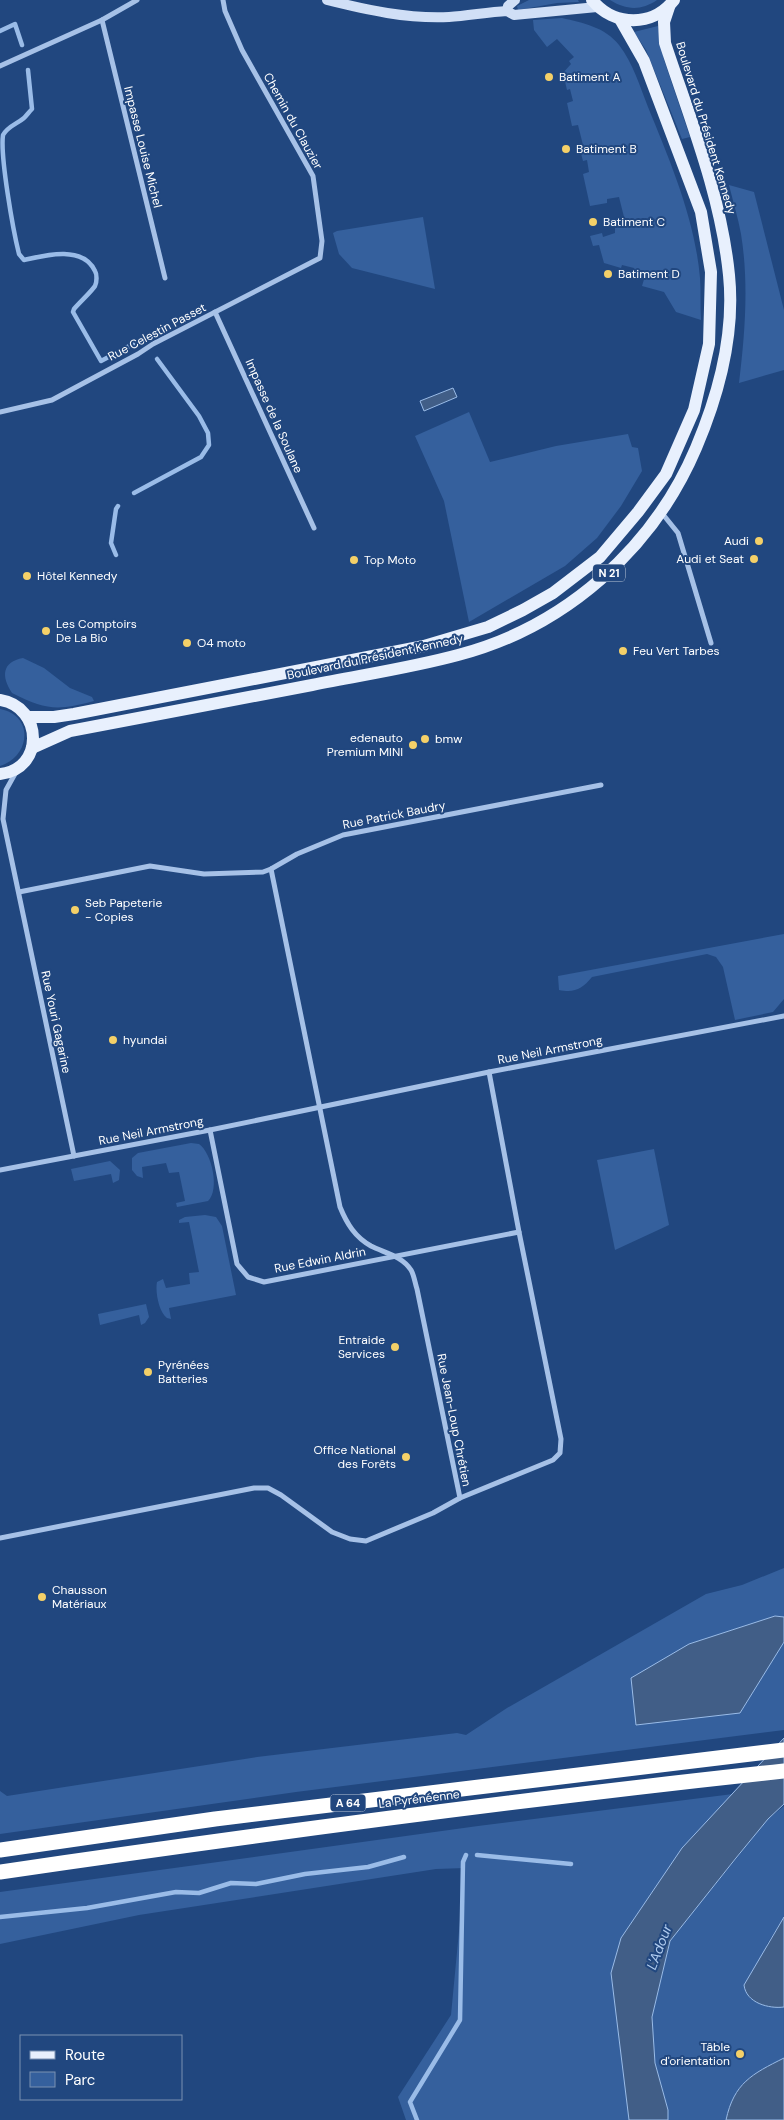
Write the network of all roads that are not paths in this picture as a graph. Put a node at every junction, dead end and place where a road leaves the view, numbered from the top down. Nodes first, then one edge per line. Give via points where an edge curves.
1 (137, 0) edge
2 (223, 0) edge
3 (327, 0) edge
4 (514, 0) edge
5 (595, 3) edge
6 (672, 4) edge
7 (507, 11) junction
8 (620, 19) junction
9 (102, 20) junction
10 (0, 66) edge
11 (320, 258) joint
12 (166, 278) dead end
13 (215, 312) junction
14 (0, 412) edge
15 (661, 512) junction
16 (314, 528) dead end
17 (711, 643) dead end
18 (3, 699) edge
19 (28, 716) junction
20 (32, 748) junction
21 (18, 768) junction
22 (0, 774) edge
23 (601, 785) dead end
24 (2, 816) edge
25 (271, 869) junction
26 (19, 892) junction
27 (784, 1016) edge
28 (489, 1072) junction
29 (320, 1107) junction
30 (210, 1130) junction
31 (74, 1156) junction
32 (0, 1170) edge
33 (519, 1232) junction
34 (394, 1256) junction
35 (460, 1498) junction
36 (0, 1538) edge
37 (784, 1750) edge
38 (784, 1771) edge
39 (0, 1850) edge
40 (0, 1872) edge

1 - 9 street
2 - 11 street, Chemin du Clauzier via 242,50 313,176 322,241
3 - 7 street via 376,12 405,15 448,17
4 - 7 street
5 - 7 street via 514,15
5 - 8 main road
6 - 8 main road via 654,17 637,21
6 - 15 main road, Boulevard du Président Kennedy / N 21 via 664,22 665,43 718,209 730,278 730,312 728,346 710,415 683,478
8 - 19 main road, Boulevard du Président Kennedy / N 21 via 644,60 701,212 711,272 709,344 694,410 666,474 638,512 600,556 553,593 488,627 424,646 74,714
9 - 10 street
9 - 12 street, Impasse Louise Michel
11 - 13 street, Rue Celestin Passet
13 - 14 street, Rue Celestin Passet via 52,400
13 - 16 street, Impasse de la Soulane
15 - 17 street via 678,533
15 - 20 main road, Boulevard du Président Kennedy / N 21 via 614,568 592,587 535,625 496,642 424,663 70,731
18 - 19 main road
19 - 20 main road via 34,737
20 - 21 main road
21 - 22 main road
21 - 24 street, Rue Youri Gagarine via 6,790
23 - 25 street, Rue Patrick Baudry via 343,835
24 - 26 street, Rue Youri Gagarine
25 - 26 street, Rue Patrick Baudry via 204,874 150,866
25 - 29 street
26 - 31 street, Rue Youri Gagarine
27 - 28 street, Rue Neil Armstrong
28 - 29 street, Rue Neil Armstrong
28 - 33 street
29 - 30 street, Rue Neil Armstrong
29 - 34 street, Rue Jean-Loup Chrétien via 340,1207 346,1221 354,1233 370,1245
30 - 31 street, Rue Neil Armstrong
30 - 34 street, Rue Edwin Aldrin via 237,1264 248,1277 264,1282
31 - 32 street
33 - 34 street, Rue Edwin Aldrin
33 - 35 street via 561,1439 560,1453 554,1460
34 - 35 street, Rue Jean-Loup Chrétien via 412,1270
35 - 36 street, Rue Jean-Loup Chrétien via 366,1541 332,1532 268,1488 254,1488
37 - 39 highway, La Pyrénéenne / A 64 via 215,1819
38 - 40 highway, La Pyrénéenne / A 64 via 218,1840

